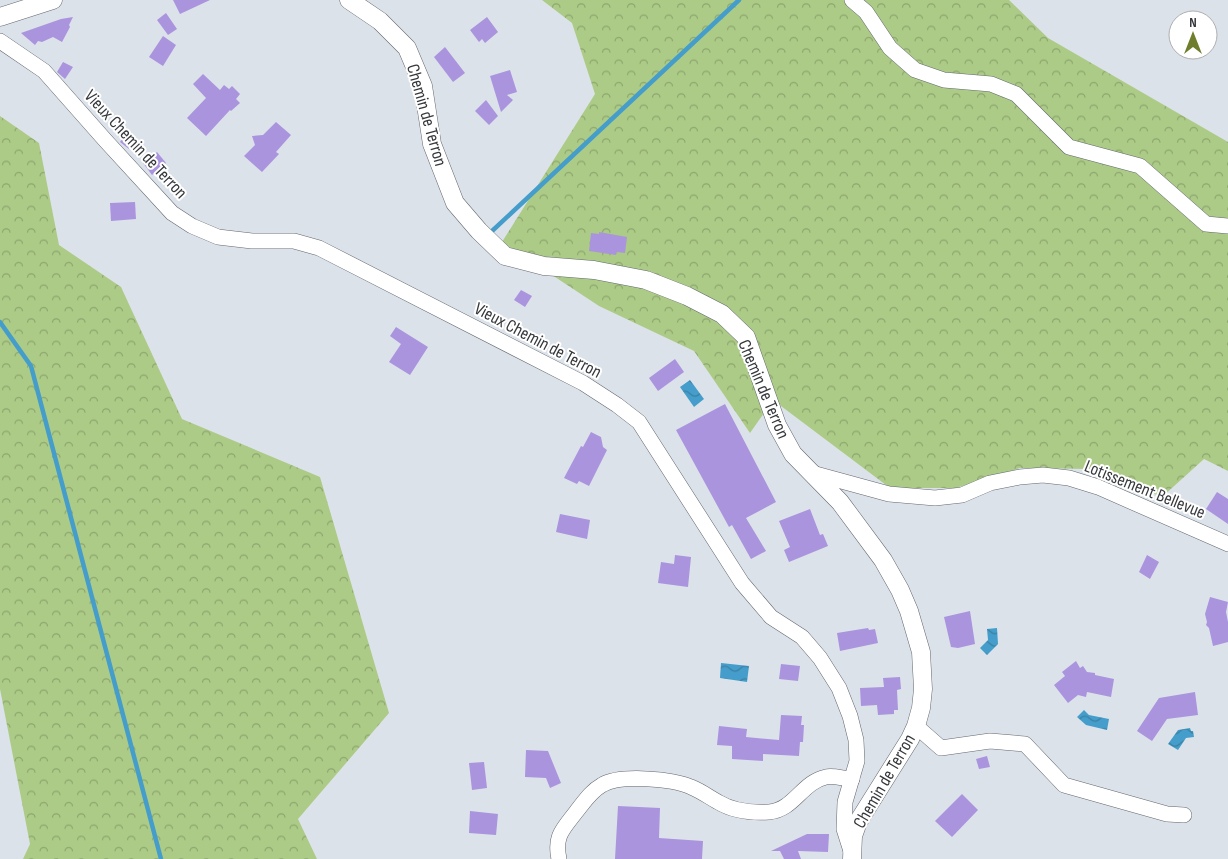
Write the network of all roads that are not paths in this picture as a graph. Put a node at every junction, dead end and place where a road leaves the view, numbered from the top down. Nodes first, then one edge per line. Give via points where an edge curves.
1 (53, 0) edge
2 (349, 0) edge
3 (852, 0) edge
4 (0, 17) edge
5 (0, 41) edge
6 (1228, 226) edge
7 (812, 473) junction
8 (1228, 544) edge
9 (916, 726) junction
10 (852, 780) junction
11 (1184, 815) dead end
12 (852, 856) edge
13 (559, 859) edge

1 - 4 street
2 - 7 street, Chemin de Terron via 380,21 407,48 423,86 432,144 455,203 479,231 504,256 544,266 594,270 646,280 722,314 746,337 777,425 793,454
3 - 6 street via 866,12 890,48 916,70 944,80 991,84 1016,94 1069,147 1140,166 1206,224
5 - 10 street, Vieux Chemin de Terron via 44,70 172,213 192,226 218,237 294,241 319,248 583,383 639,422 742,583 771,617 802,637 839,688 856,740 857,761
7 - 8 street, Lotissement Bellevue via 889,494 935,498 962,495 990,483 1020,477 1069,478 1098,487
7 - 9 street, Chemin de Terron via 840,502 883,560 909,610 920,652 924,689
9 - 11 street via 941,748 990,742 1025,744 1064,785 1167,814
9 - 12 street, Chemin de Terron via 858,822
10 - 12 street, Vieux Chemin de Terron via 845,802 844,829
10 - 13 street via 826,777 805,788 789,805 771,812 738,810 684,784 631,778 604,783 593,791 558,836

